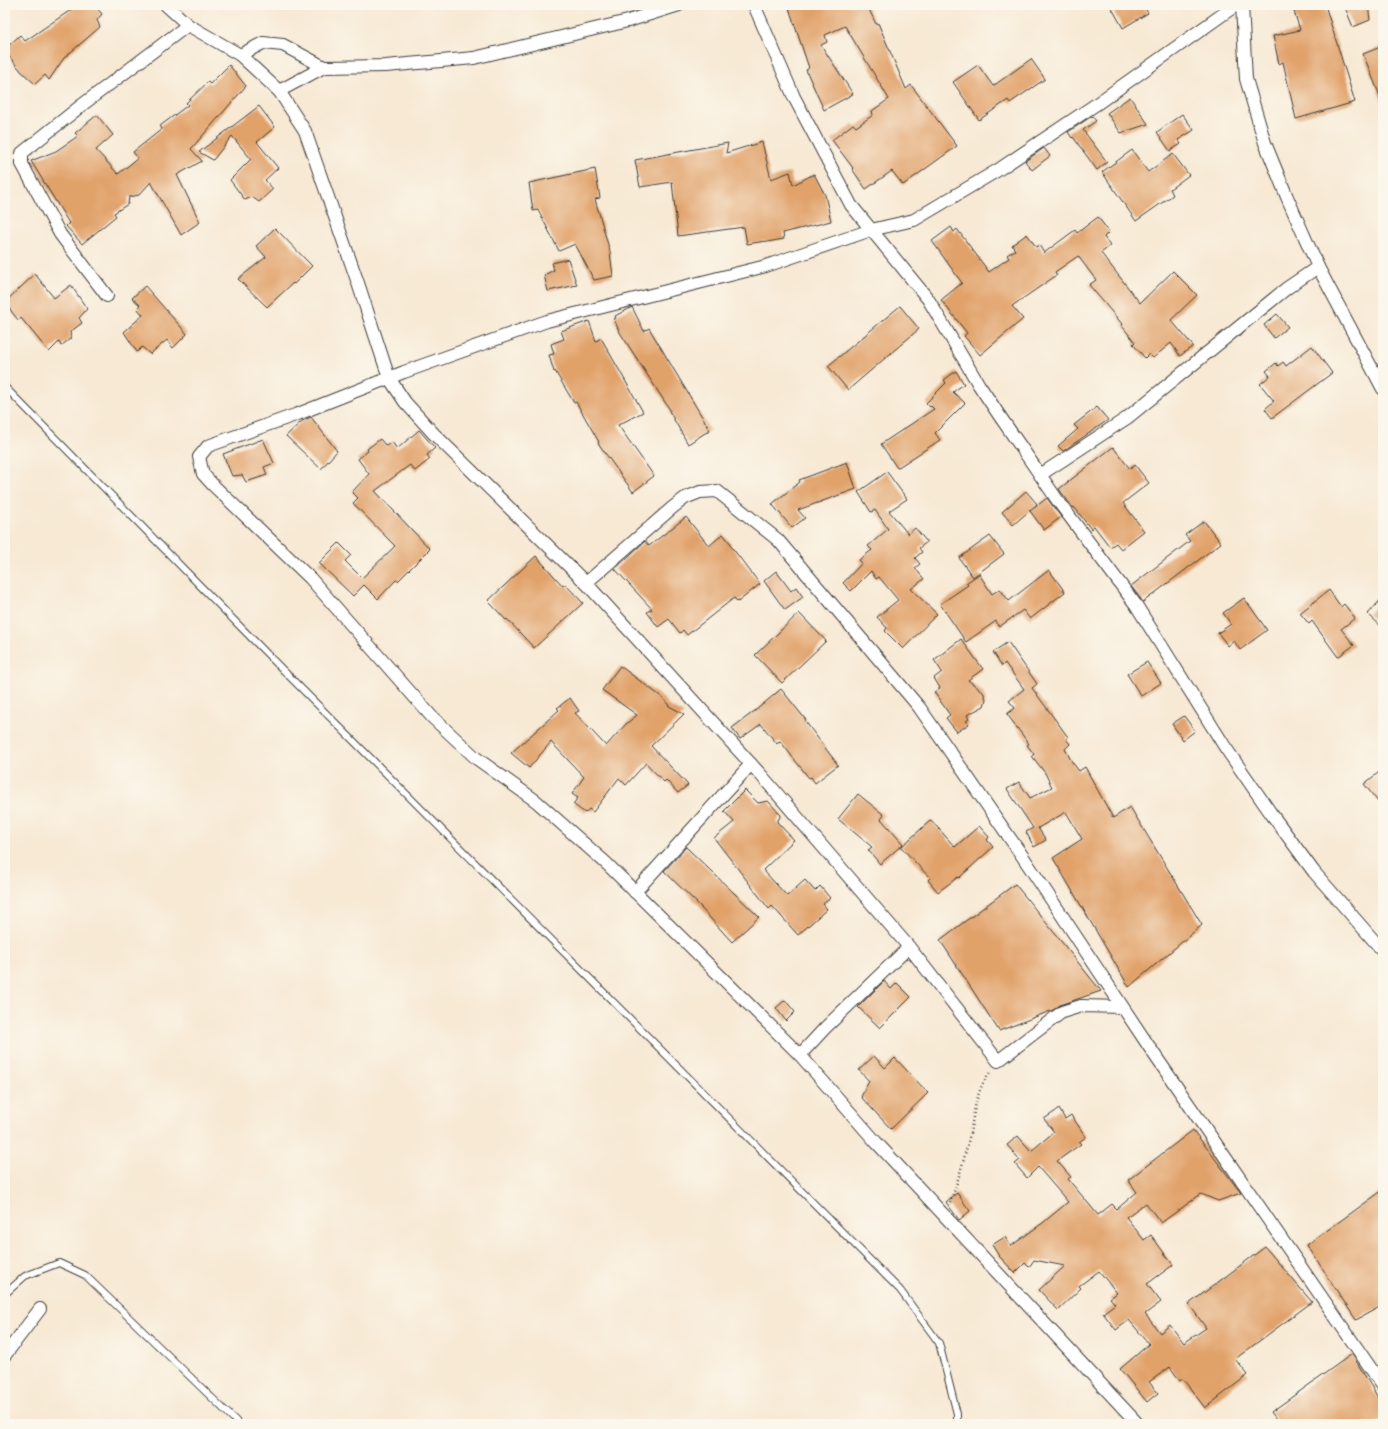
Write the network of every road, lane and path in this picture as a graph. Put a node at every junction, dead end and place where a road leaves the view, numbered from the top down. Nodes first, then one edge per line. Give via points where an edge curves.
1 (166, 5) edge
2 (679, 5) edge
3 (754, 5) edge
4 (1236, 5) edge
5 (1242, 5) edge
6 (188, 25) junction
7 (240, 55) junction
8 (324, 67) junction
9 (279, 91) junction
10 (871, 230) junction
11 (1318, 267) junction
12 (108, 296) dead end
13 (388, 378) junction
14 (5, 387) edge
15 (1383, 389) edge
16 (1040, 475) junction
17 (586, 582) junction
18 (751, 764) junction
19 (635, 892) junction
20 (909, 947) junction
21 (1383, 952) edge
22 (1122, 1006) junction
23 (800, 1055) junction
24 (998, 1061) junction
25 (946, 1216) junction
26 (5, 1294) edge
27 (40, 1309) dead end
28 (5, 1355) edge
29 (1383, 1386) edge
30 (239, 1424) edge
31 (957, 1424) edge
32 (1138, 1424) edge

1 - 6 street
2 - 8 street via 628,21 474,58 386,66
3 - 10 street via 794,97 825,158 851,205
4 - 10 street via 998,170 914,220
5 - 11 street via 1246,79 1265,143
6 - 7 street
6 - 12 street via 22,153 22,164 60,234
7 - 8 street via 263,43 282,45
7 - 9 street
8 - 9 street
9 - 13 street via 305,131
10 - 13 street via 766,266 547,321
10 - 16 street via 928,298 979,384
11 - 15 street
11 - 16 street via 1287,288 1127,418
13 - 17 street via 405,402 434,434
13 - 19 street via 208,446 200,457 203,474 310,578 432,717 476,758 536,801
14 - 31 lane via 900,1290 939,1343 957,1414
16 - 21 street via 1136,605 1225,747 1270,812 1314,872
17 - 18 street
17 - 22 street via 685,498 700,492 716,492 729,501 778,540 919,707
18 - 19 street
18 - 20 street
19 - 23 street
20 - 23 street
20 - 24 street
22 - 24 street via 1081,1006 1062,1012
22 - 29 street
23 - 25 street via 876,1142
24 - 25 path via 982,1082 975,1103 961,1172
25 - 32 street
26 - 30 lane via 25,1276 59,1263 85,1275
27 - 28 street

